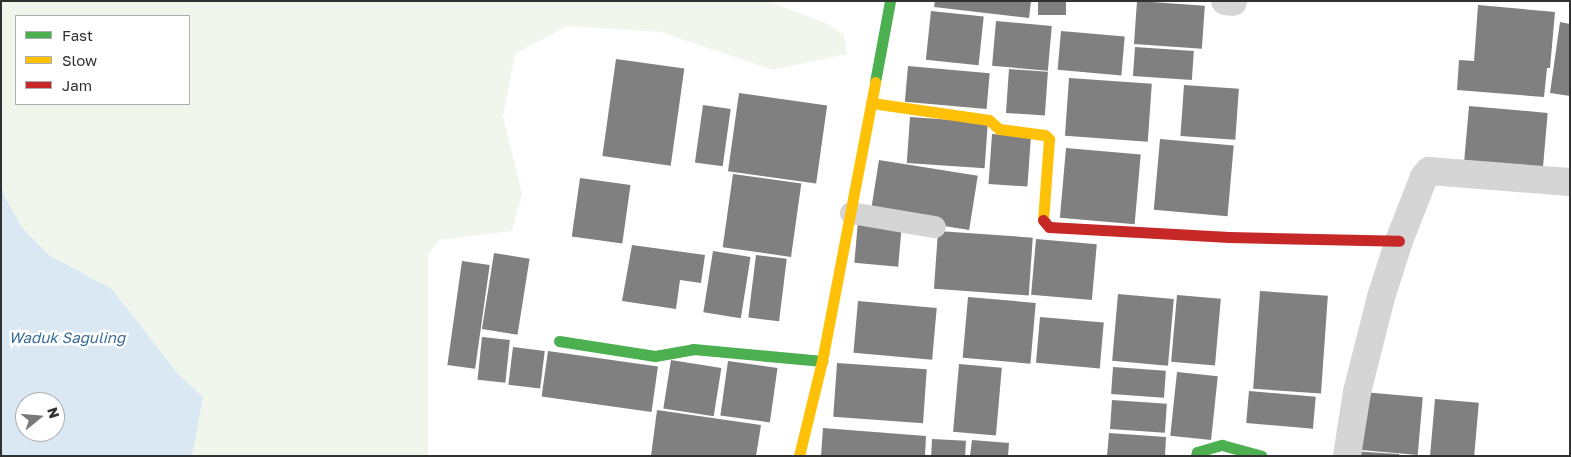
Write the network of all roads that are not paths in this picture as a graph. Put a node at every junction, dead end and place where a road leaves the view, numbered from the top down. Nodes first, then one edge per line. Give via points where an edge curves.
1 (890, 1) edge
2 (1225, 1) edge
3 (1232, 2) edge
4 (872, 103) junction
5 (1570, 182) edge
6 (851, 213) junction
7 (935, 227) dead end
8 (1399, 241) junction
9 (559, 341) dead end
10 (822, 361) junction
11 (799, 456) edge
12 (1196, 456) edge
13 (1262, 456) edge
14 (1347, 456) edge

1 - 4 street
2 - 3 street
4 - 6 street
4 - 8 street via 989,120 999,129 1045,135 1049,139 1043,219 1049,227 1229,237
5 - 8 street via 1429,171
6 - 7 lane
6 - 10 street
8 - 14 street via 1357,392
9 - 10 street via 655,356 693,349
10 - 11 street
12 - 13 street via 1197,452 1222,445

